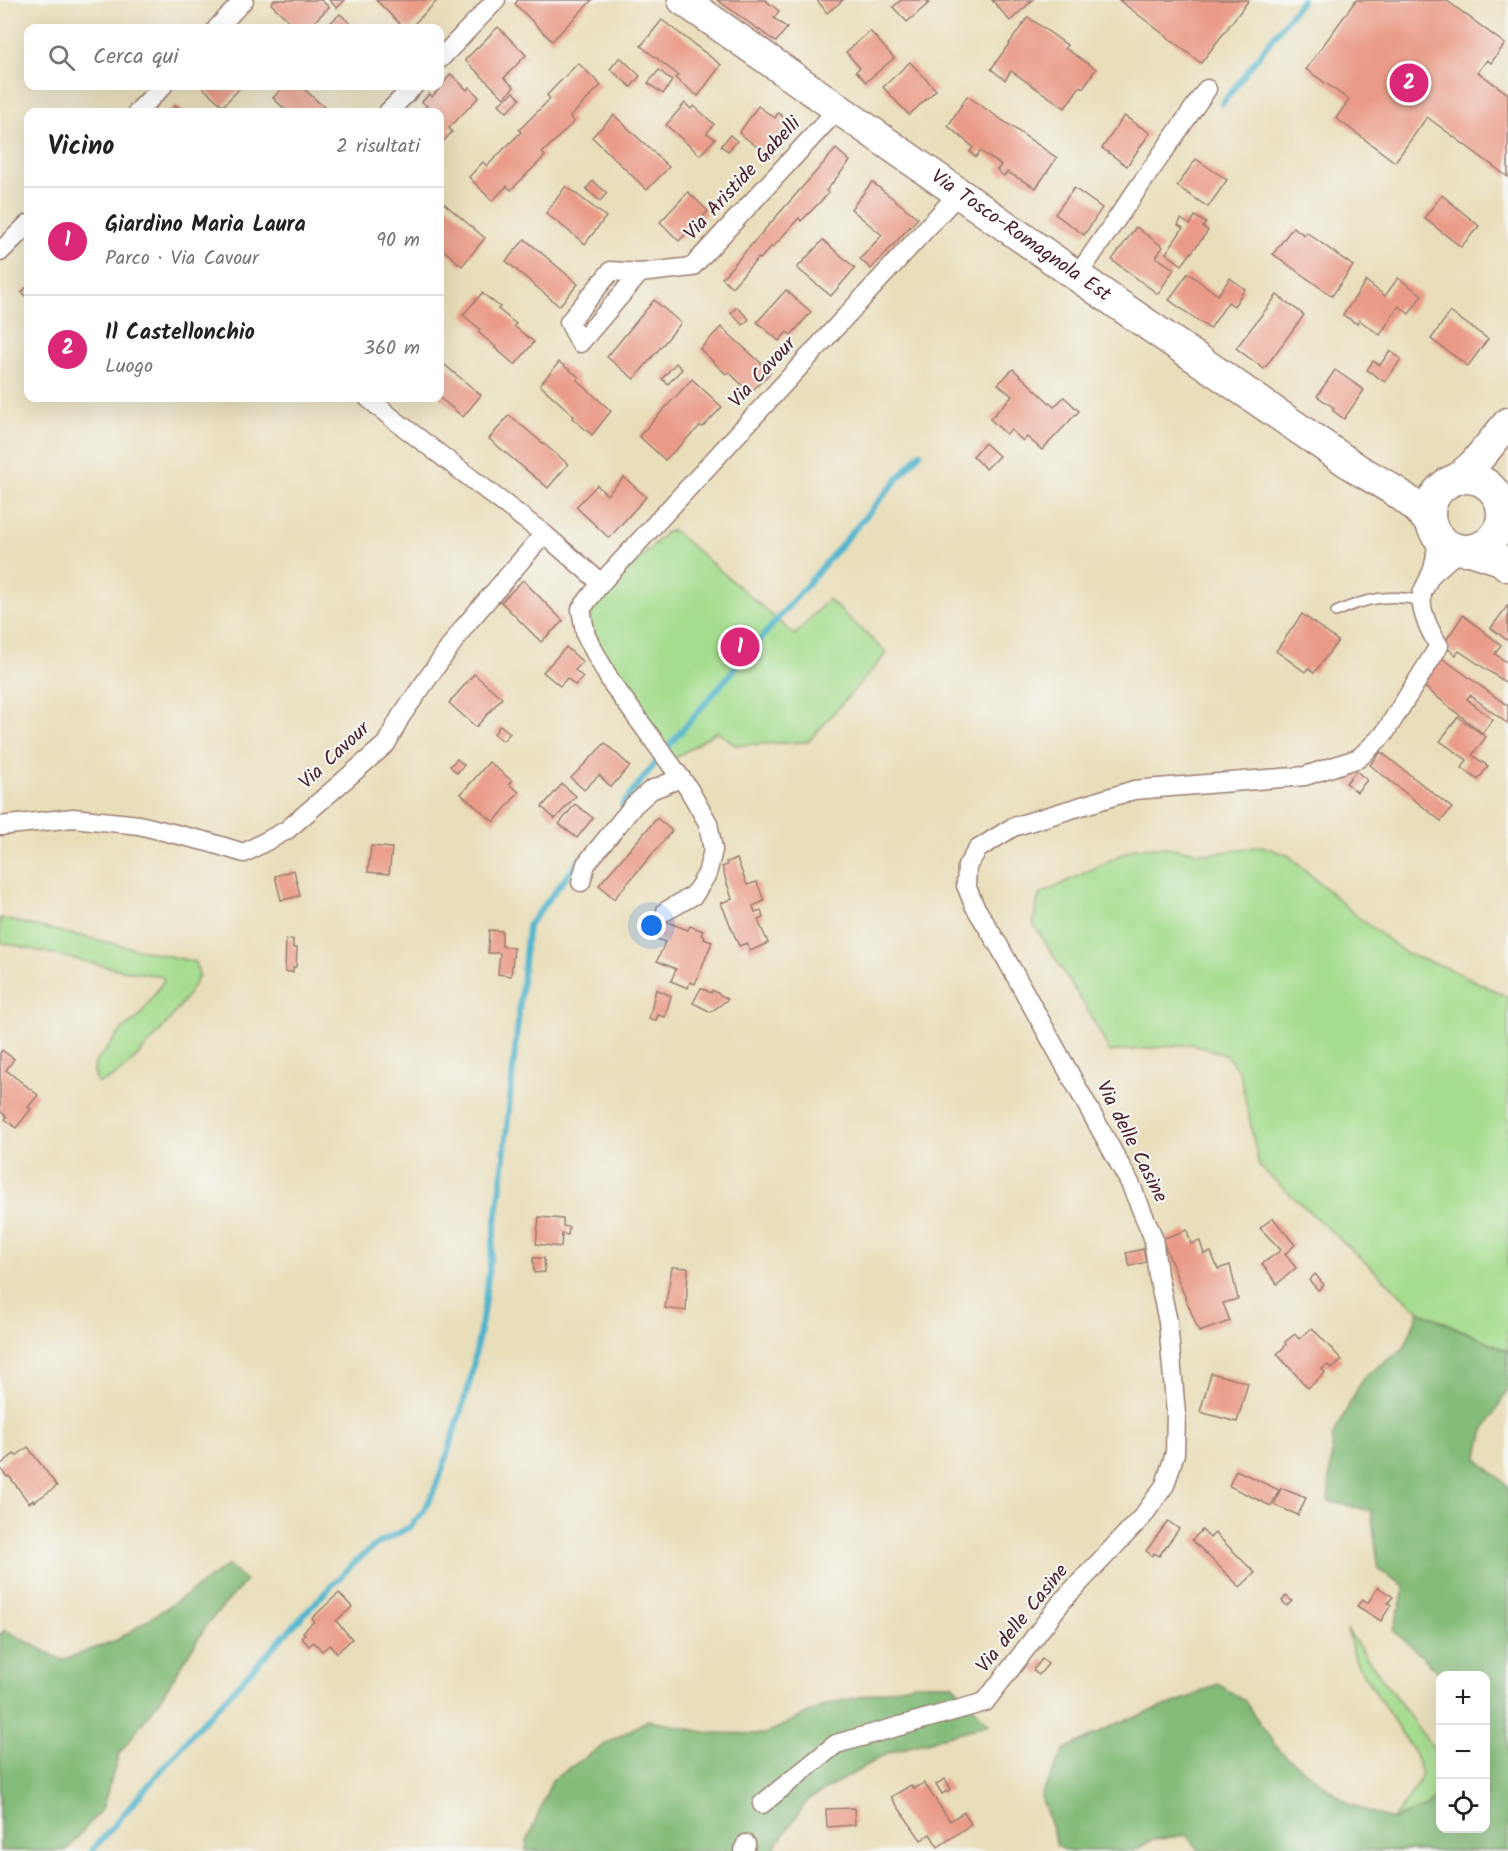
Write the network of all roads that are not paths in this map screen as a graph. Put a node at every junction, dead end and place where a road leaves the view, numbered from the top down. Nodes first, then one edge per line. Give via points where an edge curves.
1 (244, 0) edge
2 (496, 0) edge
3 (683, 0) edge
4 (221, 24) edge
5 (444, 55) edge
6 (1207, 89) dead end
7 (159, 90) edge
8 (410, 90) edge
9 (141, 108) edge
10 (392, 108) edge
11 (838, 109) junction
12 (959, 193) junction
13 (24, 228) edge
14 (0, 252) edge
15 (640, 273) dead end
16 (1077, 276) junction
17 (373, 402) edge
18 (1508, 424) edge
19 (1359, 471) junction
20 (1453, 480) junction
21 (1502, 514) edge
22 (1434, 530) junction
23 (544, 534) junction
24 (1467, 551) junction
25 (1508, 566) edge
26 (1430, 576) junction
27 (601, 583) junction
28 (1422, 601) junction
29 (1336, 612) dead end
30 (681, 778) junction
31 (0, 826) edge
32 (581, 882) dead end
33 (666, 911) dead end
34 (762, 1804) dead end

1 - 4 street
2 - 5 street
3 - 11 main road, Via Tosco-Romagnola Est
6 - 16 street
7 - 9 street
8 - 10 street
11 - 12 main road, Via Tosco-Romagnola Est
11 - 15 street, Via Aristide Gabelli via 692,267
12 - 16 main road, Via Tosco-Romagnola Est
12 - 27 street, Via Cavour
13 - 14 street
16 - 19 main road, Via Tosco-Romagnola Est
17 - 23 street
18 - 20 main road via 1474,464
18 - 21 main road via 1498,472
19 - 20 main road, Via Tosco-Romagnola Est via 1413,480
19 - 22 main road, Via Tosco-Romagnola Est via 1417,507
20 - 21 main road, Via Tosco-Romagnola Est via 1483,481
20 - 22 main road via 1440,488 1432,502
21 - 24 main road via 1492,541
22 - 24 main road, Via Tosco-Romagnola Est via 1448,546
22 - 26 street via 1437,552
23 - 27 street
23 - 31 street, Via Cavour via 464,627 401,716 386,744 287,830 244,853 128,824 73,818
24 - 25 main road, Via Tosco-Romagnola Est via 1501,560
24 - 26 street via 1449,559
26 - 28 street
27 - 30 street, Via Cavour via 581,609 586,636 611,682
28 - 29 lane via 1383,597 1357,602
28 - 34 street, Via delle Casine via 1428,626 1439,646 1384,734 1359,758 1305,776 1134,790 1013,827 978,849 967,866 966,885 974,905 1130,1183 1153,1237 1168,1322 1176,1414 1175,1453 1165,1485 1143,1516 1063,1600 986,1701 836,1744
30 - 32 street via 651,790 634,805 586,864
30 - 33 street, Via Cavour via 708,823 713,850 707,874 694,895

